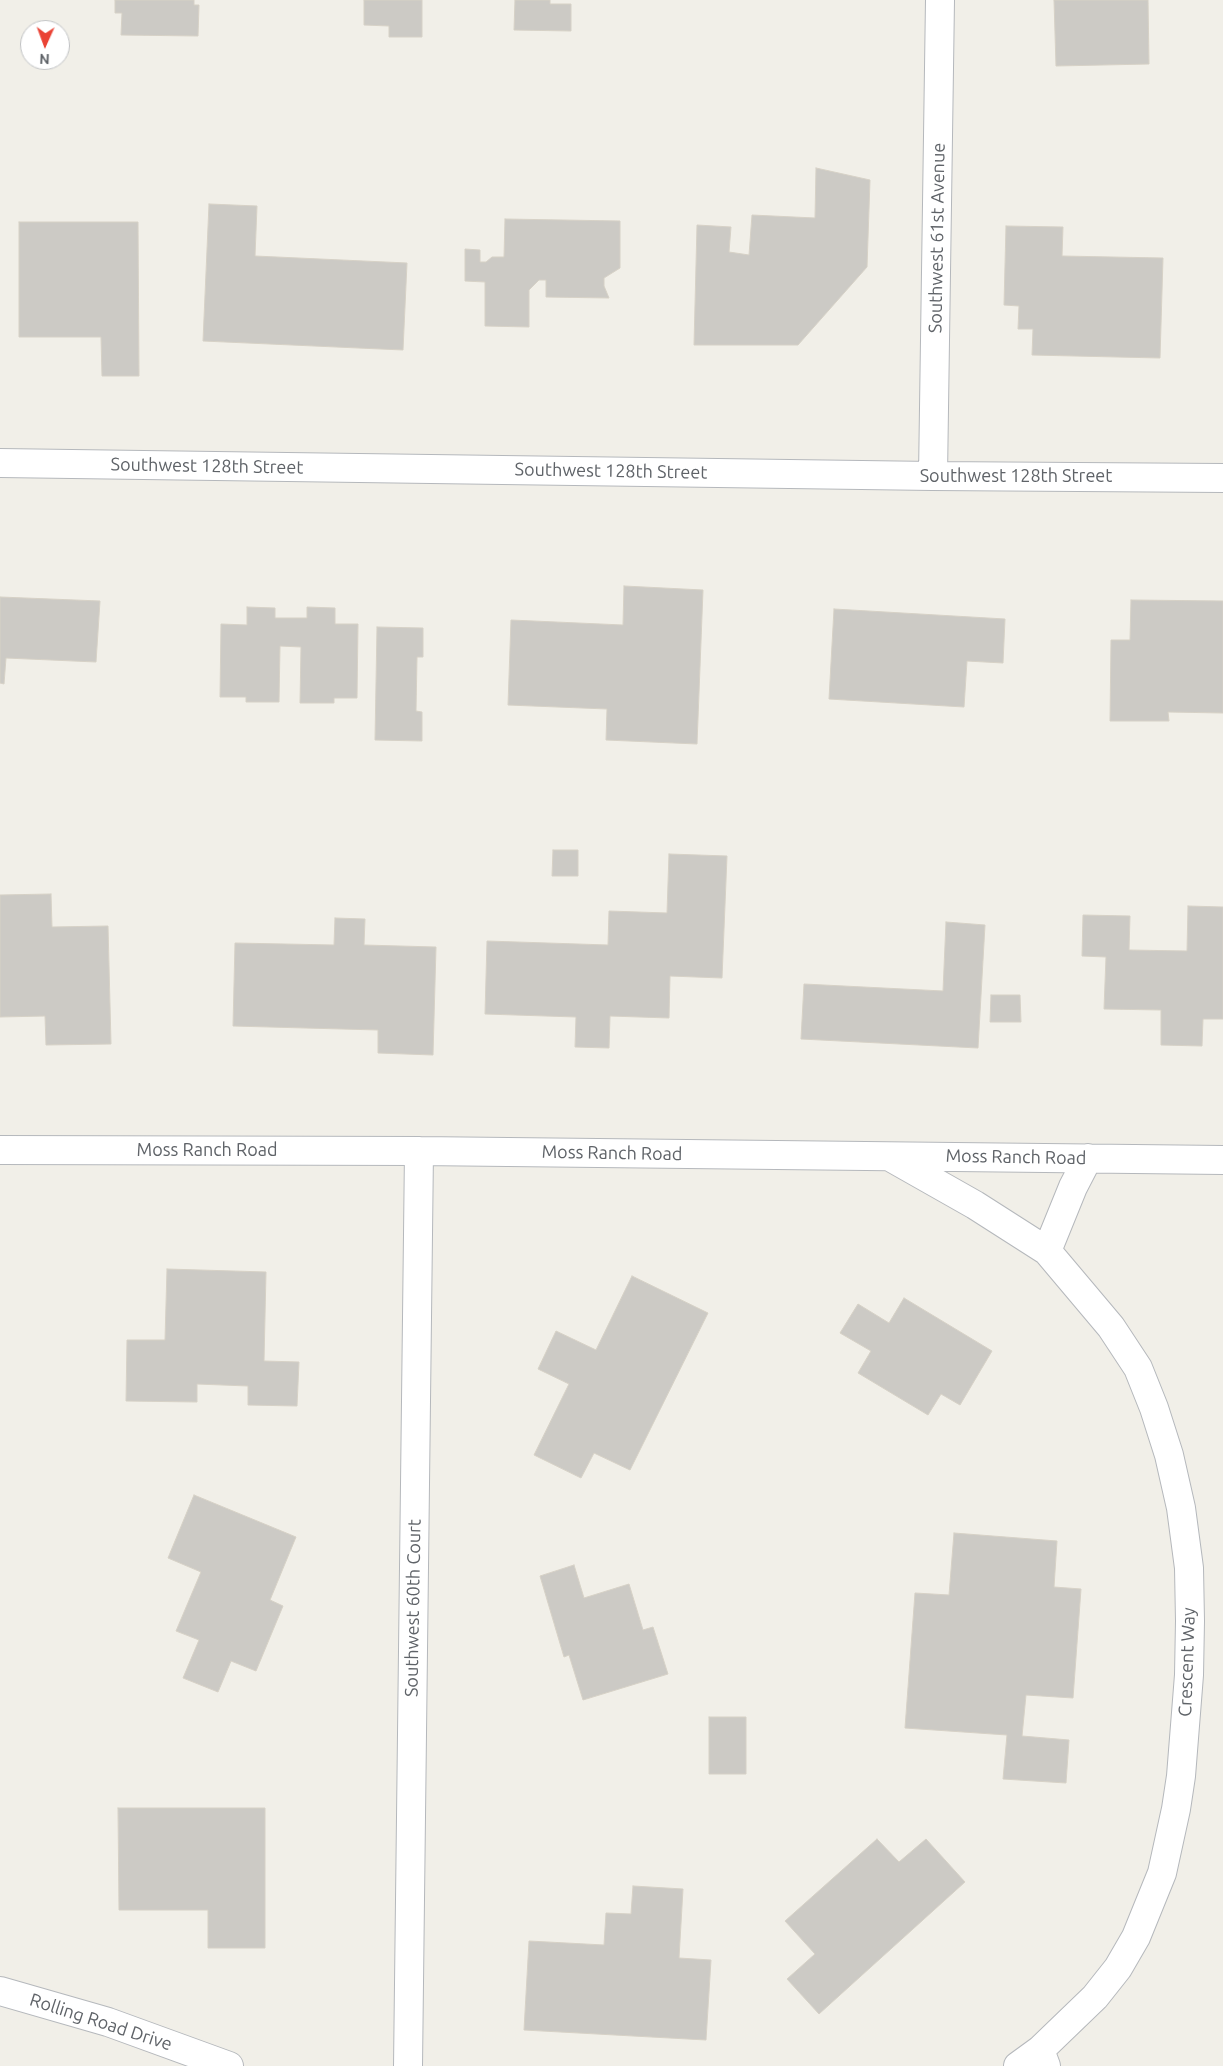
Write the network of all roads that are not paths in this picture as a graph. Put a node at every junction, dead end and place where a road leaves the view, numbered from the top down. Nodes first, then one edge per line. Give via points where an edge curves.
1 (940, 0) edge
2 (0, 463) edge
3 (933, 476) junction
4 (1223, 478) edge
5 (0, 1150) edge
6 (418, 1151) junction
7 (888, 1155) junction
8 (1088, 1158) junction
9 (1223, 1160) edge
10 (1047, 1251) junction
11 (0, 1991) edge
12 (1043, 2058) edge
13 (229, 2066) edge
14 (408, 2066) edge
15 (1018, 2066) edge

1 - 3 street, Southwest 61st Avenue
2 - 3 street, Southwest 128th Street
3 - 4 street, Southwest 128th Street
5 - 6 street, Moss Ranch Road
6 - 7 street, Moss Ranch Road
6 - 14 street, Southwest 60th Court
7 - 8 street, Moss Ranch Road
7 - 10 street, Crescent Way
8 - 9 street, Moss Ranch Road
8 - 10 street via 1072,1187
10 - 12 street, Crescent Way via 1111,1327 1138,1368 1154,1408 1170,1455 1181,1508 1189,1568 1190,1620 1181,1776 1162,1873 1136,1938 1118,1968
11 - 13 street, Rolling Road Drive via 108,2022
12 - 15 street, Crescent Way

